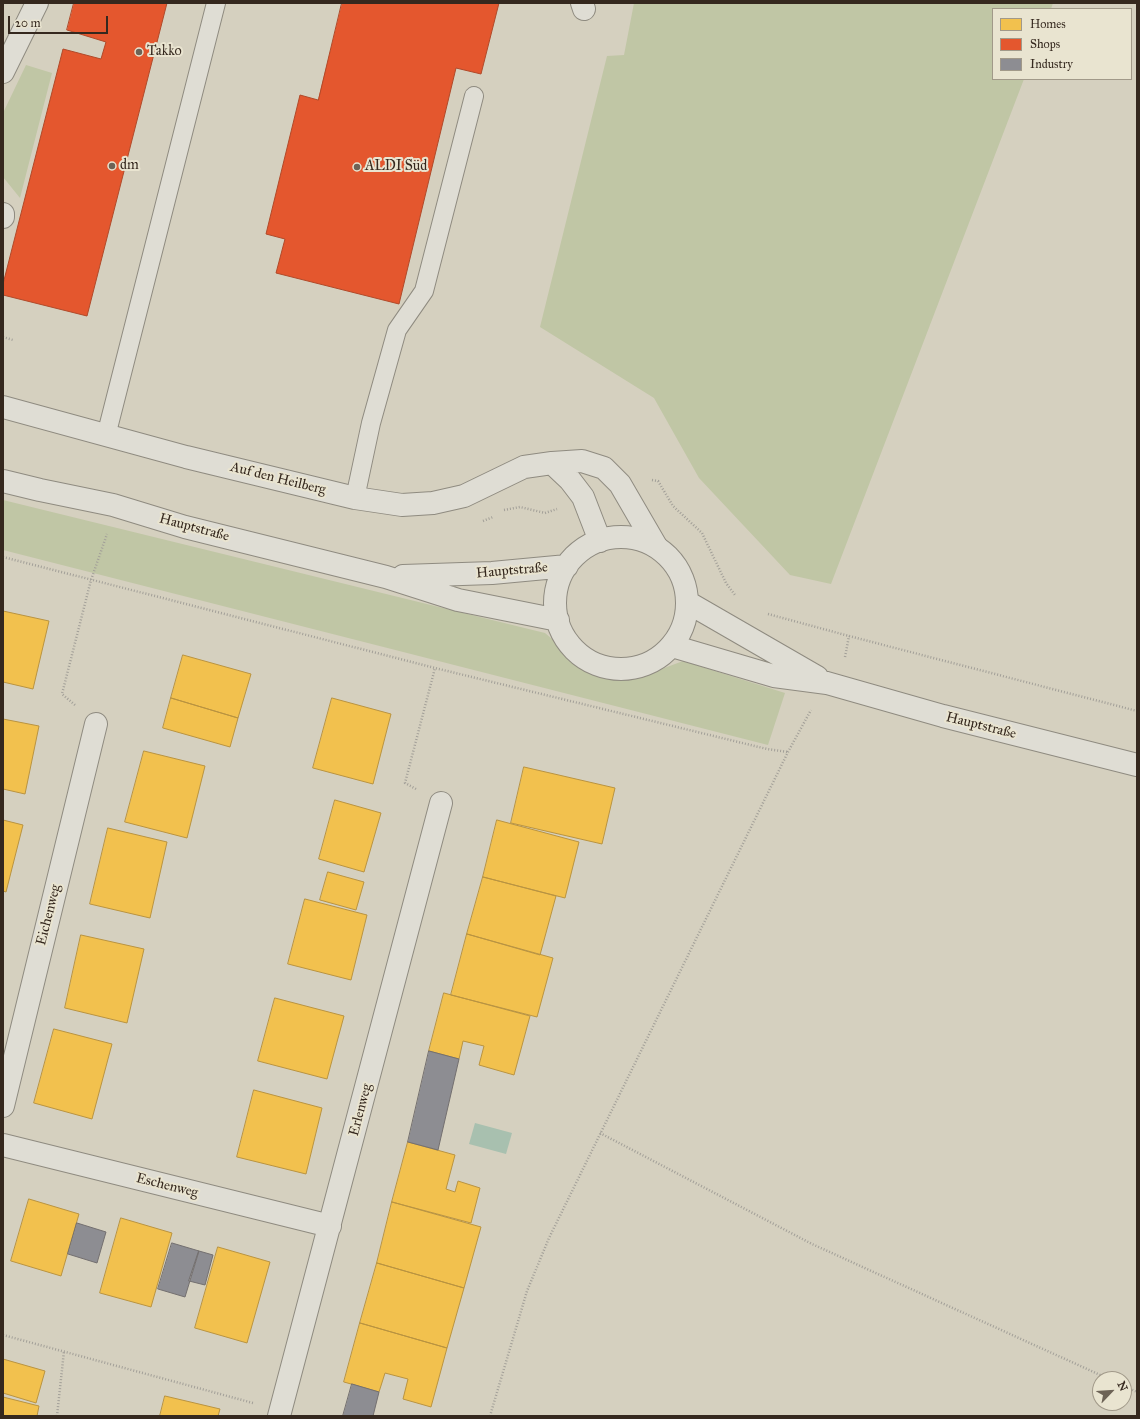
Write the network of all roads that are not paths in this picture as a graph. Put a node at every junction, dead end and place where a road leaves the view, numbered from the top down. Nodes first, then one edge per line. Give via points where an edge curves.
1 (37, 3) edge
2 (216, 3) edge
3 (3, 72) edge
4 (474, 96) dead end
5 (3, 214) edge
6 (3, 217) edge
7 (3, 407) edge
8 (106, 436) junction
9 (552, 463) junction
10 (3, 480) edge
11 (355, 498) junction
12 (600, 541) junction
13 (656, 546) junction
14 (567, 566) junction
15 (386, 577) junction
16 (688, 602) junction
17 (558, 620) junction
18 (672, 646) junction
19 (827, 683) junction
20 (96, 724) road end
21 (1137, 765) edge
22 (441, 803) road end
23 (3, 1106) edge
24 (3, 1145) edge
25 (330, 1226) junction
26 (280, 1414) edge

1 - 3 street
2 - 8 lane
4 - 11 lane via 424,291 397,330 371,423
5 - 6 street
7 - 8 street, Auf den Heilberg
8 - 11 street, Auf den Heilberg
9 - 11 street, Auf den Heilberg via 524,467 464,496 433,504 402,505
9 - 12 street via 583,497
9 - 13 street, Auf den Heilberg via 582,461 604,468 620,484
10 - 15 street, Hauptstraße via 113,505 185,527
12 - 13 street, Hauptstraße via 613,537 628,537
12 - 14 street, Hauptstraße via 584,548
13 - 16 street, Hauptstraße via 675,564 682,576
14 - 15 street, Hauptstraße via 492,573
14 - 17 street, Hauptstraße via 556,598
15 - 17 street, Hauptstraße via 458,600
16 - 18 street, Hauptstraße via 684,625
16 - 19 street, Hauptstraße
17 - 18 street, Hauptstraße via 563,633 581,655 593,663 607,667 621,669 649,663 662,656
18 - 19 street, Hauptstraße via 774,676
19 - 21 street, Hauptstraße via 943,716
20 - 23 street, Eichenweg
22 - 25 street, Erlenweg
24 - 25 street, Eschenweg
25 - 26 street, Erlenweg

